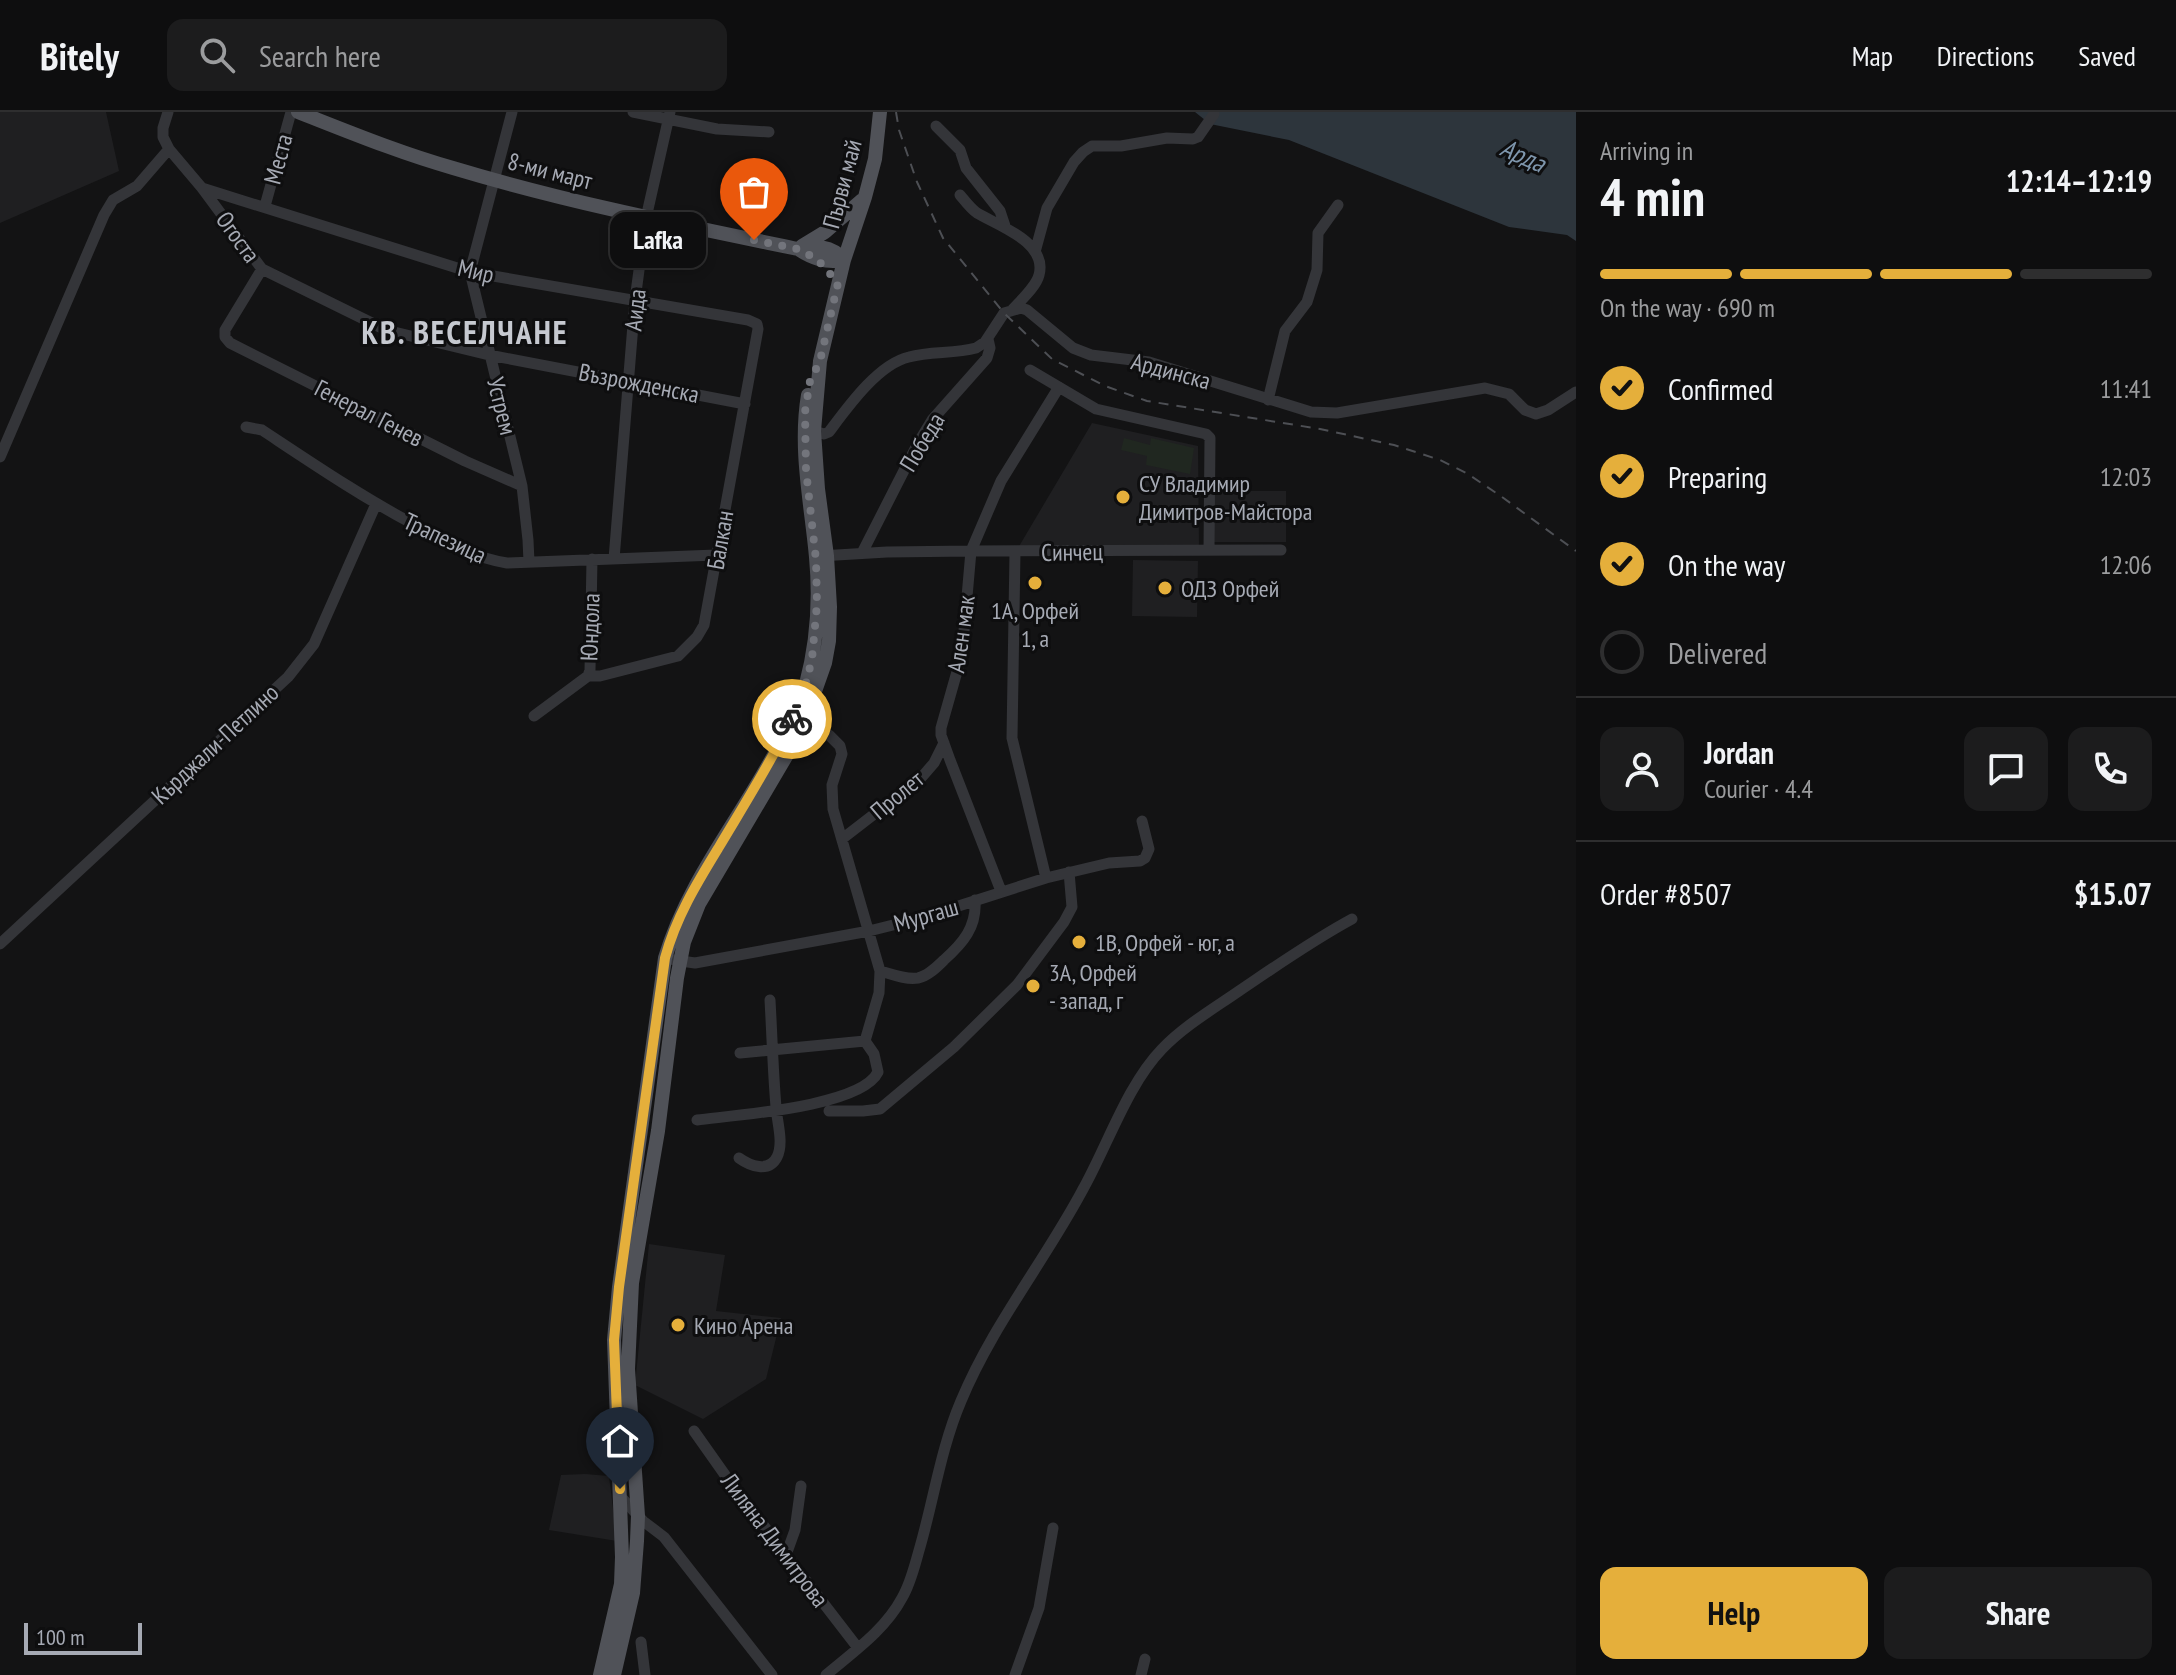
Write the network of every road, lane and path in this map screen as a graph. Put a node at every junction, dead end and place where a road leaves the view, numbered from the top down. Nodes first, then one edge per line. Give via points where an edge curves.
1 (168, 112) edge
2 (291, 112) edge
3 (298, 112) edge
4 (512, 112) edge
5 (633, 112) edge
6 (880, 112) edge
7 (1214, 114) edge
8 (669, 116) edge
9 (936, 126) dead end
10 (769, 132) dead end
11 (169, 149) junction
12 (493, 180) junction
13 (202, 188) junction
14 (960, 195) dead end
15 (865, 197) junction
16 (1338, 205) dead end
17 (265, 206) junction
18 (646, 218) junction
19 (1005, 226) junction
20 (798, 249) junction
21 (1035, 252) junction
22 (817, 259) junction
23 (844, 260) junction
24 (262, 269) junction
25 (470, 272) junction
26 (838, 283) junction
27 (635, 300) junction
28 (1013, 309) junction
29 (757, 324) joint
30 (225, 330) joint
31 (988, 339) junction
32 (489, 355) junction
33 (820, 361) junction
34 (1030, 370) dead end
35 (628, 380) junction
36 (1059, 387) junction
37 (1576, 392) edge
38 (1268, 400) junction
39 (745, 404) junction
40 (246, 427) dead end
41 (814, 431) junction
42 (0, 457) edge
43 (522, 486) junction
44 (376, 504) junction
45 (1209, 550) junction
46 (1281, 550) dead end
47 (971, 551) junction
48 (1015, 552) junction
49 (862, 553) junction
50 (716, 555) junction
51 (821, 556) junction
52 (592, 559) junction
53 (614, 559) junction
54 (529, 562) junction
55 (588, 676) junction
56 (534, 716) dead end
57 (829, 735) dead end
58 (944, 743) junction
59 (1142, 821) dead end
60 (842, 839) junction
61 (1069, 872) junction
62 (1046, 878) junction
63 (1001, 891) junction
64 (975, 900) junction
65 (1352, 919) dead end
66 (869, 931) junction
67 (0, 944) edge
68 (672, 960) junction
69 (880, 971) junction
70 (770, 1000) dead end
71 (865, 1041) junction
72 (772, 1051) junction
73 (740, 1053) dead end
74 (776, 1110) junction
75 (829, 1111) dead end
76 (697, 1120) dead end
77 (739, 1158) dead end
78 (694, 1431) dead end
79 (801, 1486) dead end
80 (621, 1497) junction
81 (638, 1516) junction
82 (1053, 1528) dead end
83 (786, 1555) junction
84 (618, 1633) junction
85 (641, 1642) dead end
86 (858, 1648) junction
87 (1145, 1659) dead end
88 (600, 1675) edge
89 (614, 1675) edge
90 (645, 1675) edge
91 (772, 1675) edge
92 (826, 1675) edge
93 (1015, 1675) edge
94 (1141, 1675) edge

1 - 11 street via 163,137
2 - 17 street, Места
3 - 12 main road, 8-ми март
4 - 12 street, Устрем
5 - 8 street
6 - 15 main road, Първи май
7 - 21 street via 1193,139 1092,146 1083,152 1047,208
8 - 10 street via 717,129
8 - 18 street, Аида
9 - 19 street via 960,150 966,168 1000,211
11 - 13 street, Огоста
11 - 42 street via 137,186 113,200
12 - 18 main road, 8-ми март
12 - 25 street, Устрем
13 - 17 street, Мир
13 - 24 street, Огоста
14 - 19 street via 975,212
15 - 20 main road
15 - 23 main road, Първи май
16 - 38 street via 1318,233 1317,270 1307,302 1285,331
17 - 25 street, Мир
18 - 20 main road, 8-ми март
18 - 27 street, Аида
19 - 21 street
20 - 22 main road
20 - 23 main road via 827,248
21 - 28 street via 1039,275
22 - 23 main road
22 - 26 main road
23 - 26 main road, Първи май
24 - 30 street, Огоста
24 - 32 street, Възрожденска via 386,330
25 - 27 street, Мир
25 - 32 street, Устрем
26 - 33 main road, Първи май
27 - 29 street, Мир
27 - 35 street, Аида
28 - 31 street via 1004,313
28 - 38 street, Ардинска via 1027,310 1073,348 1091,355 1149,362
29 - 39 street, Балкан
30 - 43 street, Генерал Генев via 230,343
31 - 41 street via 969,350 899,359 871,381 829,432
31 - 49 street, Победа via 987,358 932,420
32 - 35 street, Възрожденска
32 - 43 street, Устрем
33 - 41 main road, Първи май
33 - 51 main road, Първи май via 810,381 804,437
34 - 36 street
35 - 39 street, Възрожденска
35 - 53 street, Аида
36 - 45 street via 1096,409 1210,438
36 - 47 street, Ален мак via 1001,481
37 - 38 street, Ардинска via 1536,414 1509,394 1485,388 1337,413
39 - 50 street, Балкан
40 - 44 street, Трапезица via 262,430
41 - 51 main road, Първи май
43 - 54 street, Устрем
44 - 54 street, Трапезица via 474,554 507,563
44 - 67 street, Кърджали-Петлино via 314,644 288,677
45 - 46 street, Синчец
45 - 48 street, Синчец
47 - 48 street, Синчец
47 - 49 street, Синчец
47 - 58 street, Ален мак via 958,668 941,728
48 - 62 street via 1012,738
49 - 51 street, Синчец
50 - 53 street, Трапезица
50 - 55 street, Балкан via 704,625 678,656
51 - 68 main road, Първи май via 830,607 829,641 807,719
52 - 53 street, Трапезица
52 - 54 street, Трапезица
52 - 55 street, Юндола
55 - 56 street, Юндола
57 - 60 street, Пролет via 842,754 831,797
58 - 60 street, Пролет via 921,778
58 - 63 street, Ален мак
59 - 61 street, Мургаш via 1149,849 1145,858
60 - 66 street, Пролет
61 - 62 street, Мургаш
61 - 75 street via 1072,907 1017,985 880,1109
62 - 63 street, Мургаш
63 - 64 street, Мургаш
64 - 66 street, Мургаш
64 - 69 street via 967,936 935,969 916,978
65 - 86 street via 1206,1013 1149,1063 1065,1223 984,1352 941,1457 912,1576 903,1597
66 - 68 street, Мургаш via 695,963
66 - 69 street, Пролет
68 - 80 main road, Първи май via 615,1327
68 - 81 main road, Първи май via 658,1131 630,1298 628,1375
69 - 71 street, Пролет
70 - 72 street
71 - 72 street
71 - 74 street via 877,1065 871,1083 830,1099
72 - 73 street
72 - 74 street
74 - 76 street
74 - 77 street via 779,1146 773,1162 757,1167
78 - 83 street, Лиляна Димитрова
79 - 83 street
80 - 81 street
80 - 84 main road, Първи май
81 - 84 main road, Първи май via 634,1580
81 - 91 street via 664,1537
82 - 93 street via 1039,1608
83 - 86 street, Лиляна Димитрова
84 - 88 main road
84 - 89 main road
85 - 90 street
86 - 92 street
87 - 94 street

